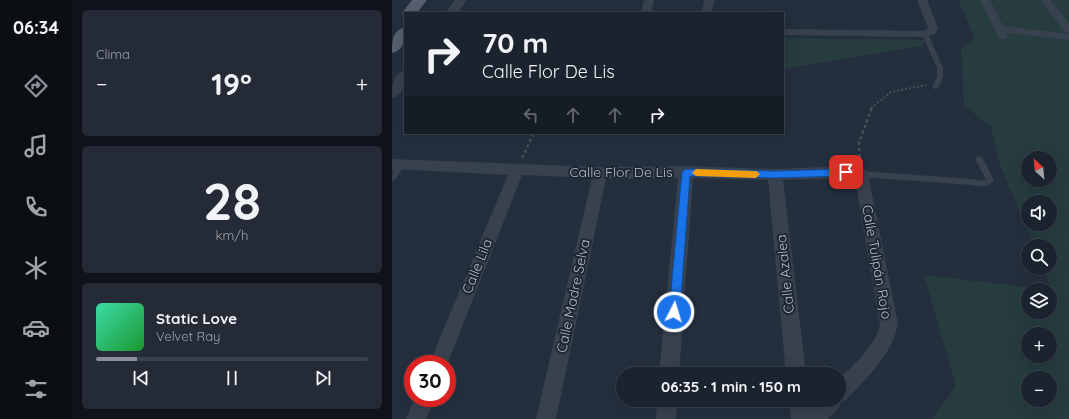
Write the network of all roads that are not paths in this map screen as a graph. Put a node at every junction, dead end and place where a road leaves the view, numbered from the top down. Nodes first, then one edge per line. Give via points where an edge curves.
1 (420, 0) edge
2 (431, 0) edge
3 (461, 0) edge
4 (649, 0) edge
5 (709, 0) edge
6 (922, 0) edge
7 (985, 0) edge
8 (1045, 0) edge
9 (410, 12) edge
10 (422, 12) edge
11 (452, 12) edge
12 (646, 12) edge
13 (707, 12) edge
14 (404, 19) edge
15 (1000, 29) junction
16 (1069, 30) edge
17 (929, 31) junction
18 (784, 32) edge
19 (392, 33) edge
20 (404, 33) edge
21 (1069, 38) edge
22 (1004, 40) dead end
23 (392, 48) edge
24 (404, 76) edge
25 (935, 87) dead end
26 (392, 93) edge
27 (979, 158) dead end
28 (397, 164) edge
29 (516, 169) junction
30 (686, 172) junction
31 (600, 173) junction
32 (775, 175) junction
33 (392, 178) edge
34 (862, 180) junction
35 (442, 355) edge
36 (671, 367) edge
37 (795, 367) edge
38 (846, 385) edge
39 (421, 407) edge
40 (667, 407) edge
41 (800, 407) edge
42 (826, 407) edge
43 (416, 419) edge
44 (546, 419) edge
45 (666, 419) edge
46 (801, 419) edge
47 (815, 419) edge

1 - 9 main road
2 - 10 main road
3 - 11 street
4 - 12 street
5 - 13 street
6 - 17 street
7 - 15 street
8 - 16 street
14 - 19 main road
15 - 21 street
15 - 22 street
17 - 18 street
17 - 25 lane via 940,68 940,78
20 - 23 main road
24 - 26 street
27 - 34 lane via 990,180 983,184
28 - 29 street, Calle Flor De Lis
28 - 33 lane
29 - 31 street, Calle Flor De Lis
29 - 35 street, Calle Lila
30 - 31 street, Calle Flor De Lis
30 - 32 street, Calle Flor De Lis
30 - 36 street
31 - 44 street, Calle Madre Selva
32 - 34 street, Calle Flor De Lis via 846,172
32 - 37 street, Calle Azalea
34 - 38 street, Calle Tulipán Rojo via 889,324 887,336 881,347
39 - 43 street
40 - 45 street
41 - 46 street
42 - 47 street

